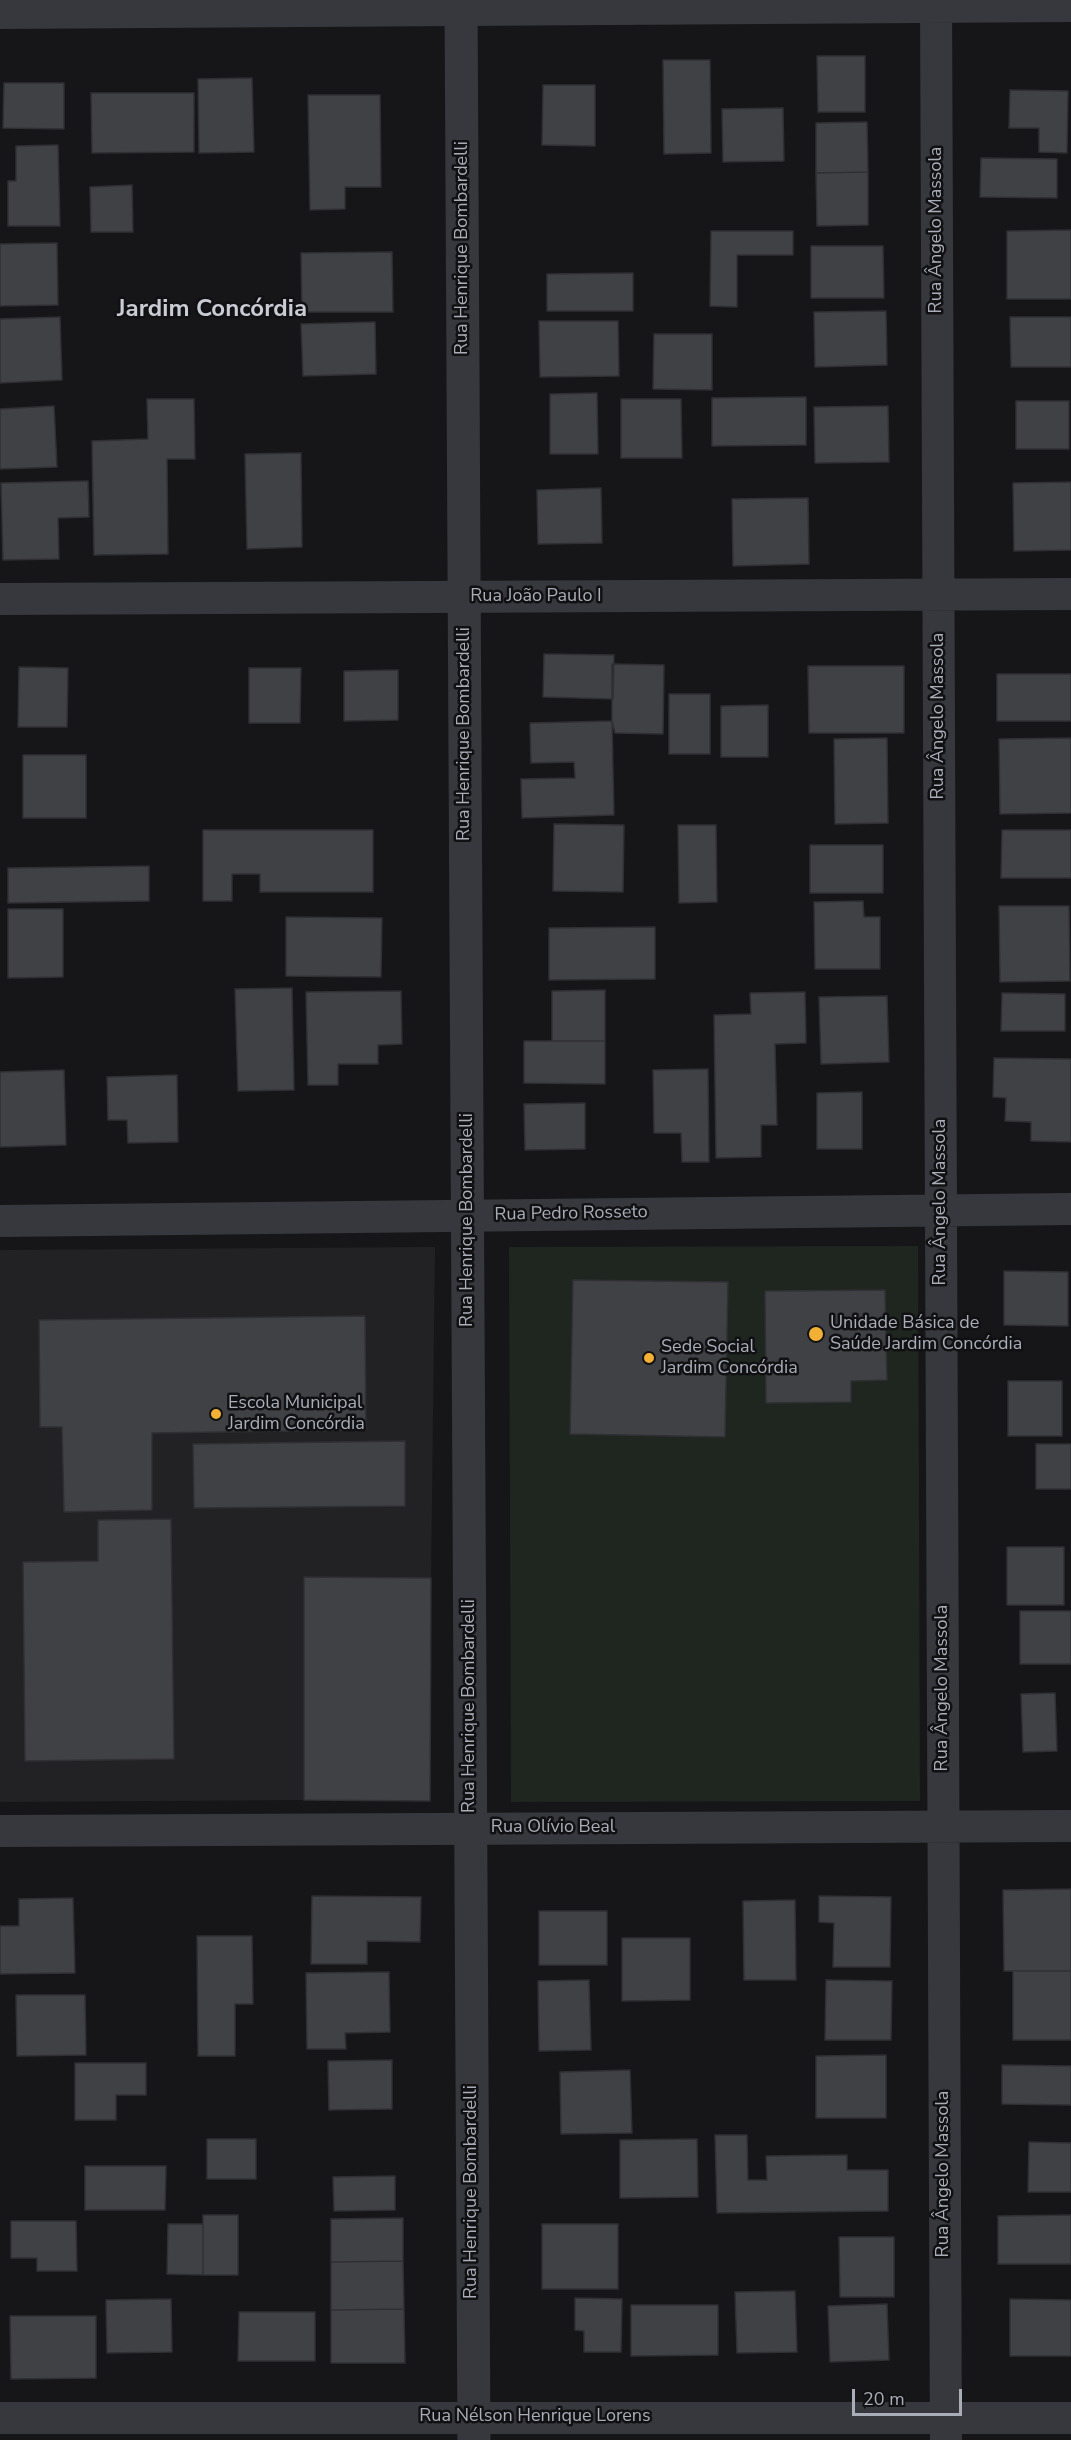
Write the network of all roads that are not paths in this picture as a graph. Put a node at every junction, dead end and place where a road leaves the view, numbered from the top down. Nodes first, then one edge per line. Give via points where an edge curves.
1 (936, 3) edge
2 (461, 5) edge
3 (1071, 6) edge
4 (0, 14) edge
5 (1071, 594) edge
6 (938, 595) junction
7 (464, 597) junction
8 (0, 599) edge
9 (1071, 1209) edge
10 (941, 1210) junction
11 (468, 1216) junction
12 (0, 1221) edge
13 (1071, 1826) edge
14 (943, 1827) junction
15 (471, 1829) junction
16 (0, 1831) edge
17 (0, 2418) edge
18 (1071, 2418) edge
19 (474, 2429) edge
20 (945, 2429) edge

1 - 2 street
1 - 3 street
1 - 6 street, Rua Ângelo Massola
2 - 4 street
2 - 7 street, Rua Henrique Bombardelli
5 - 6 street, Rua João Paulo I
6 - 7 street, Rua João Paulo I
6 - 10 street, Rua Ângelo Massola
7 - 8 street, Rua João Paulo I
7 - 11 street, Rua Henrique Bombardelli
9 - 10 street, Rua Pedro Rosseto
10 - 11 street, Rua Pedro Rosseto
10 - 14 street, Rua Ângelo Massola
11 - 12 street, Rua Pedro Rosseto
11 - 15 street, Rua Henrique Bombardelli
13 - 14 street, Rua Olívio Beal
14 - 15 street, Rua Olívio Beal
14 - 20 street, Rua Ângelo Massola
15 - 16 street, Rua Olívio Beal
15 - 19 street, Rua Henrique Bombardelli
17 - 19 street, Rua Nélson Henrique Lorens
18 - 20 street, Rua Nélson Henrique Lorens
19 - 20 street, Rua Nélson Henrique Lorens

